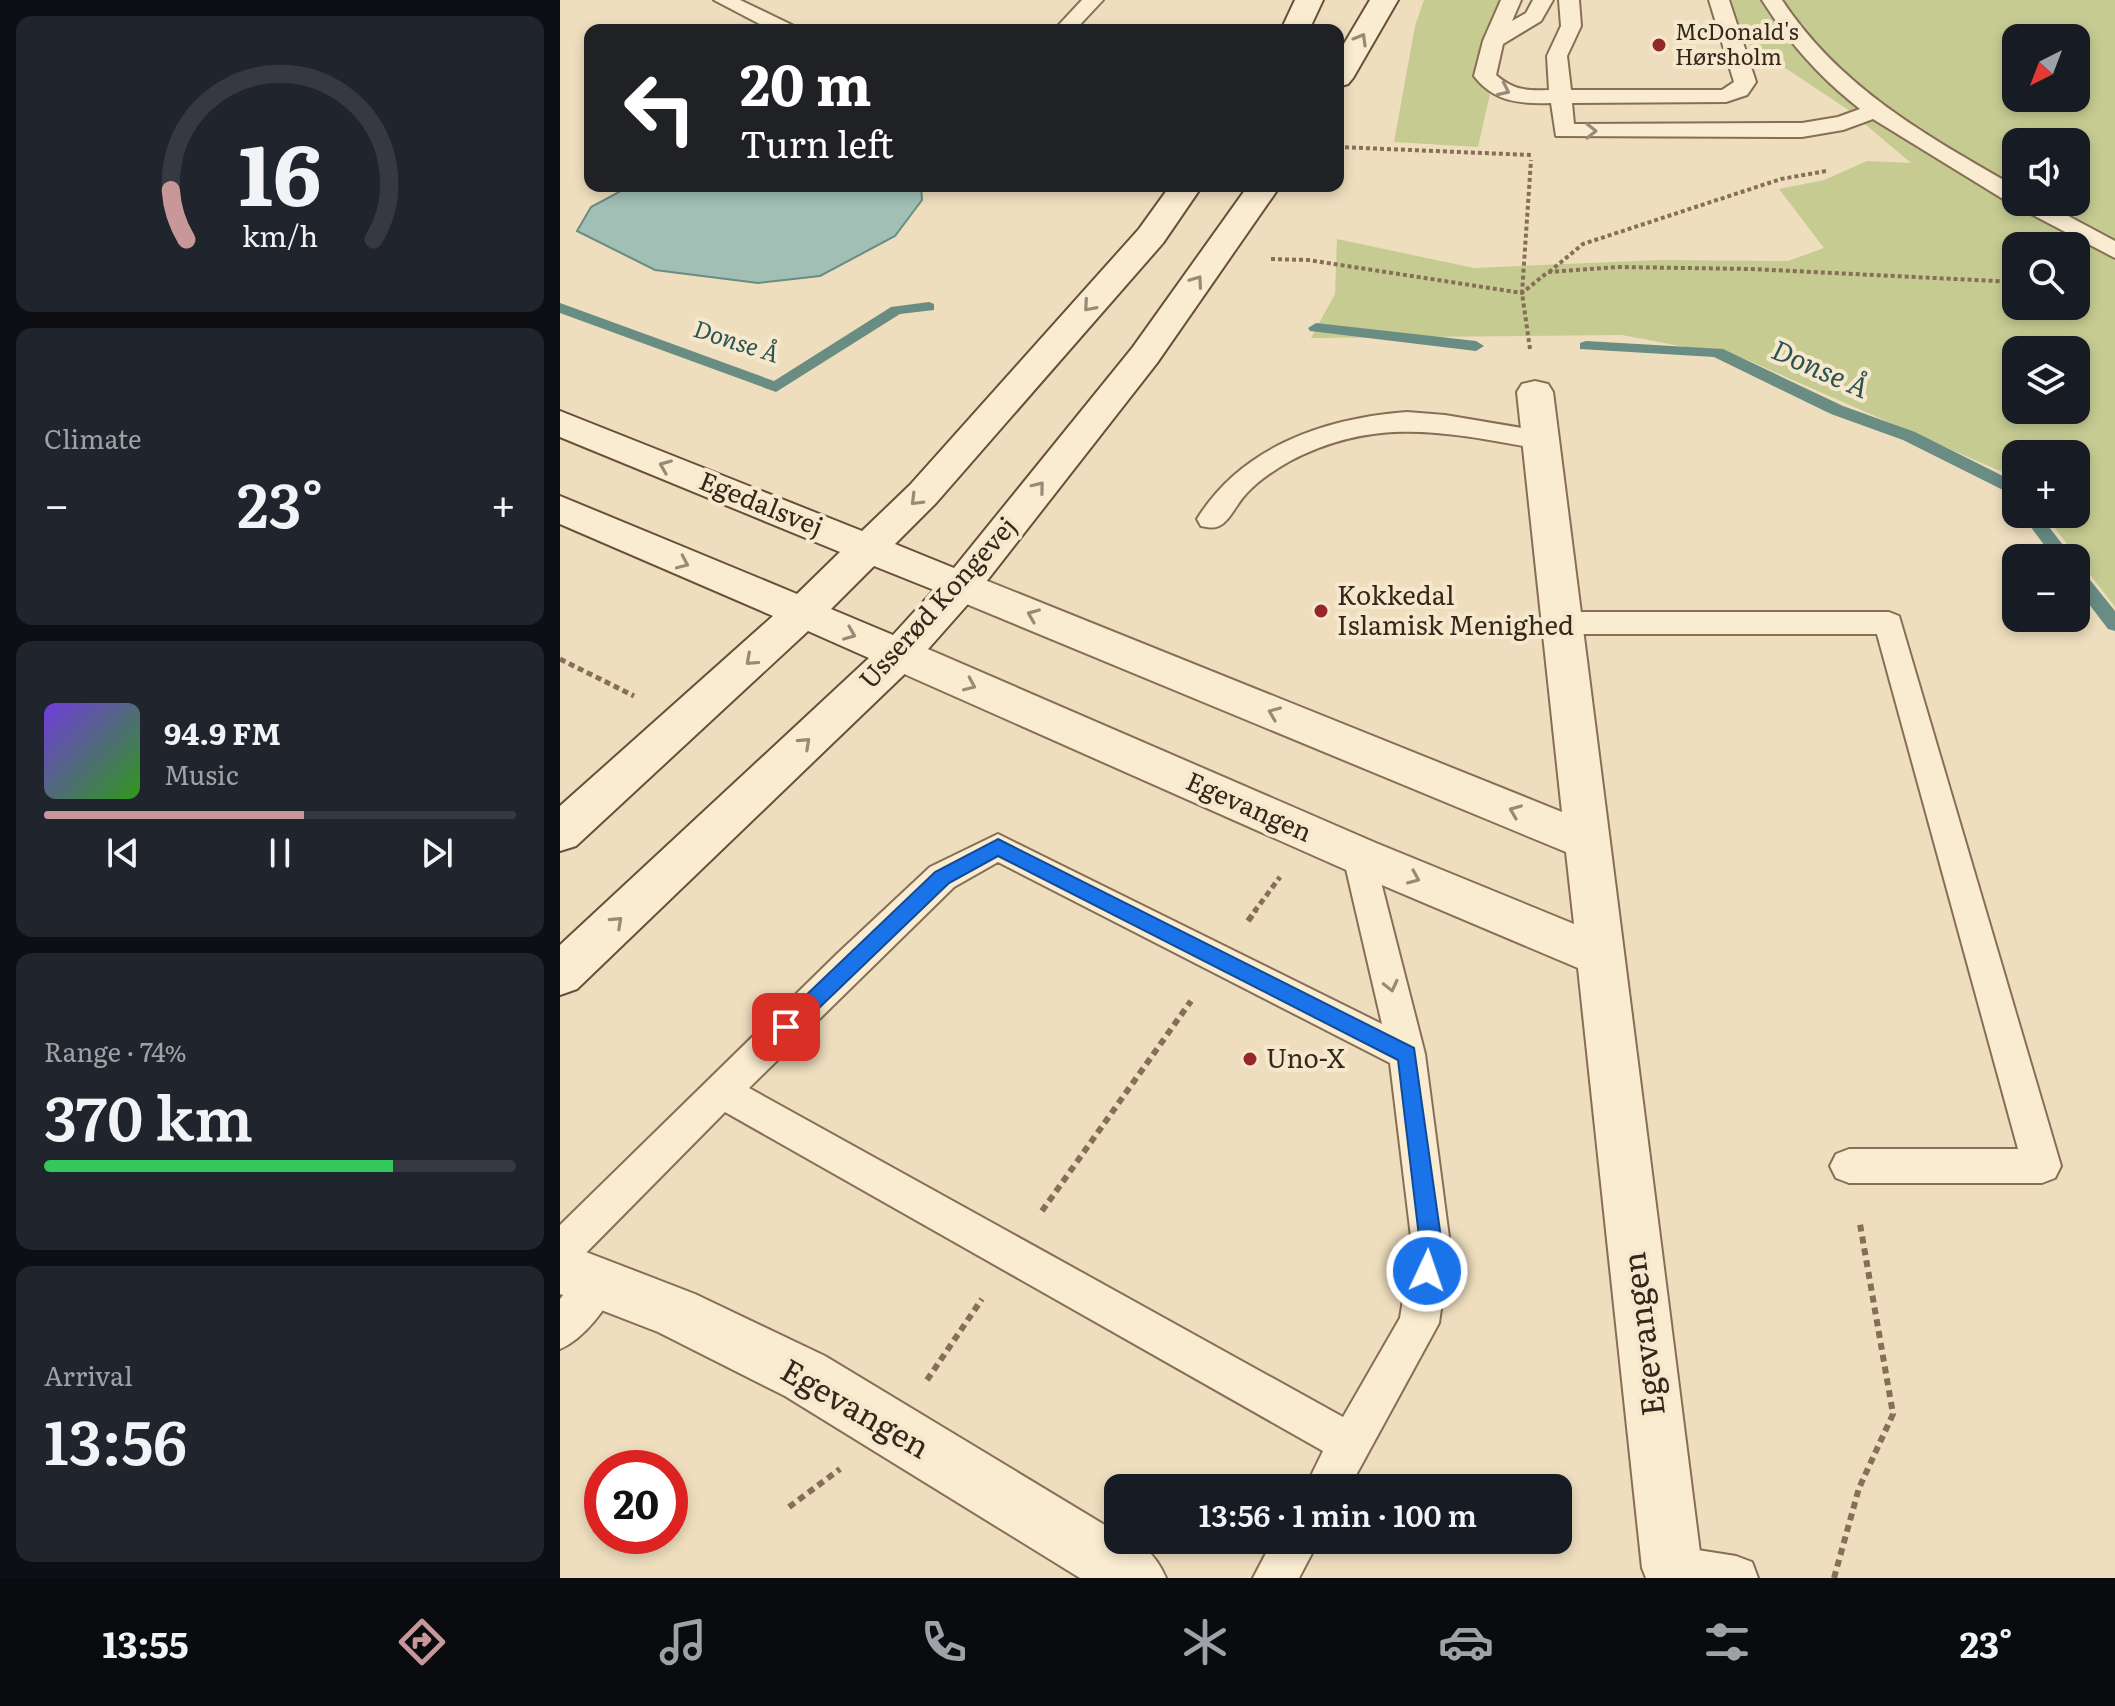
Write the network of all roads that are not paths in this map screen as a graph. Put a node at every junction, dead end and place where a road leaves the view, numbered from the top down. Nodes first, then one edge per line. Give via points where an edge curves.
1 (724, 0) edge
2 (1093, 0) edge
3 (1309, 0) edge
4 (1384, 0) edge
5 (1511, 0) edge
6 (1543, 0) edge
7 (1569, 0) edge
8 (1719, 0) edge
9 (1772, 0) edge
10 (774, 24) edge
11 (1070, 24) edge
12 (1298, 24) edge
13 (1493, 41) junction
14 (1344, 68) edge
15 (1560, 96) junction
16 (1878, 110) junction
17 (2002, 188) edge
18 (1182, 192) edge
19 (1260, 192) edge
20 (2051, 216) edge
21 (2115, 251) edge
22 (1535, 392) road end
23 (560, 423) edge
24 (1540, 440) junction
25 (560, 509) edge
26 (1211, 519) dead end
27 (867, 548) junction
28 (961, 586) junction
29 (801, 614) junction
30 (1562, 623) junction
31 (899, 654) junction
32 (560, 833) edge
33 (1587, 841) junction
34 (1360, 856) junction
35 (1601, 956) junction
36 (560, 975) edge
37 (1407, 1054) junction
38 (721, 1091) junction
39 (1849, 1166) dead end
40 (573, 1268) edge
41 (560, 1329) edge
42 (1351, 1444) junction
43 (1334, 1474) edge
44 (1289, 1554) edge
45 (1672, 1575) edge
46 (1136, 1578) edge
47 (1275, 1578) edge
48 (1736, 1578) edge

1 - 10 lane
2 - 11 lane
3 - 12 street
14 -> 4 street
5 - 13 lane
6 - 13 lane via 1534,17
7 - 15 lane via 1571,26 1557,56
8 - 15 lane via 1745,82 1739,90 1726,96
9 - 16 lane via 1786,25 1828,70
13 -> 15 lane via 1485,76 1490,84 1517,96
15 -> 16 lane via 1564,131 1802,130
16 - 17 lane
18 -> 27 street via 1151,236 943,471
28 -> 19 street, Usserød Kongevej via 1145,355
20 - 21 lane
22 - 24 street, Egevangen
27 -> 23 street, Egedalsvej
24 - 26 lane via 1428,421 1323,436 1276,457 1239,485
24 - 30 street, Egevangen
25 -> 29 street
27 - 28 street, Egedalsvej
27 - 29 street
28 - 31 street, Usserød Kongevej
33 -> 28 street
29 -> 31 street
29 -> 32 street
30 - 33 street, Egevangen
30 - 39 lane via 1889,623 2042,1166
31 -> 34 street, Egevangen
36 -> 31 street, Usserød Kongevej
33 - 35 street, Egevangen
34 -> 35 street, Egevangen
34 -> 37 lane
35 - 45 street, Egevangen
37 - 38 lane via 998,847 942,877
37 - 42 lane via 1431,1245 1419,1323
38 - 40 lane
38 - 42 lane
40 - 41 lane
40 - 46 street, Egevangen via 805,1376
42 - 43 lane
44 - 47 lane
45 - 48 lane

